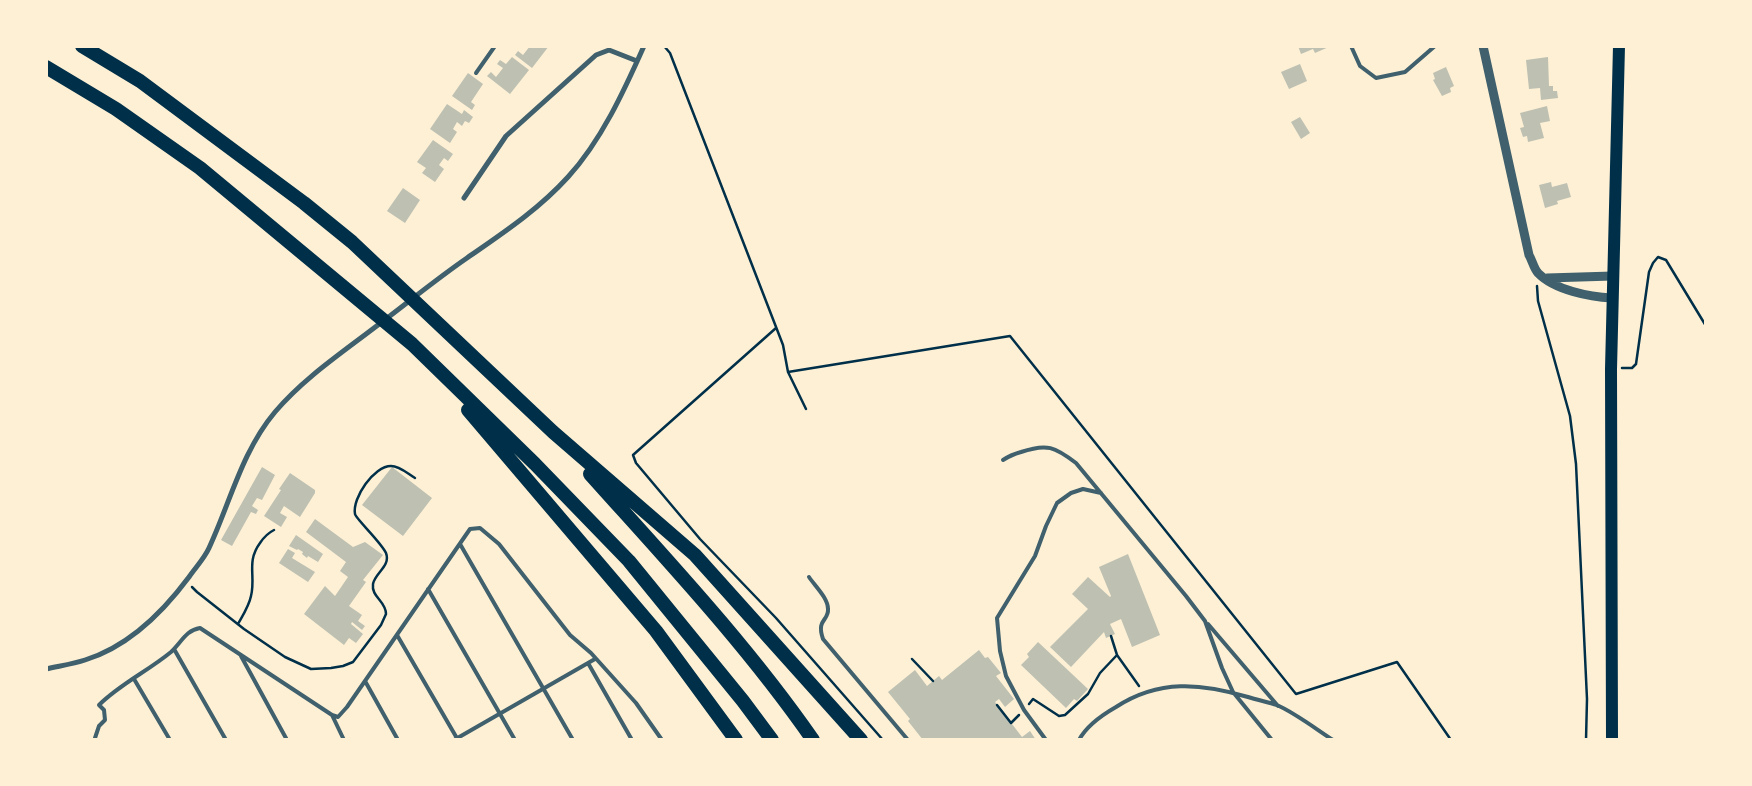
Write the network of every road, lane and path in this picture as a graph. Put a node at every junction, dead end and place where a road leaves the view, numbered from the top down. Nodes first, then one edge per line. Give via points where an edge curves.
1 (82, 46) edge
2 (496, 46) edge
3 (644, 46) edge
4 (664, 46) edge
5 (1351, 46) edge
6 (1435, 46) edge
7 (1483, 46) edge
8 (1619, 46) edge
9 (637, 61) junction
10 (46, 67) edge
11 (476, 73) dead end
12 (464, 198) dead end
13 (1538, 272) junction
14 (1613, 276) junction
15 (1547, 278) junction
16 (1612, 298) junction
17 (1706, 326) edge
18 (776, 328) junction
19 (412, 344) junction
20 (1611, 369) junction
21 (788, 372) junction
22 (806, 409) dead end
23 (553, 432) junction
24 (1003, 460) dead end
25 (415, 478) dead end
26 (1101, 493) junction
27 (274, 530) dead end
28 (460, 544) junction
29 (809, 577) dead end
30 (187, 580) junction
31 (428, 589) junction
32 (1205, 620) junction
33 (238, 624) junction
34 (397, 635) junction
35 (1111, 636) dead end
36 (174, 649) junction
37 (240, 654) junction
38 (1117, 655) junction
39 (595, 659) junction
40 (912, 659) dead end
41 (588, 663) junction
42 (46, 670) edge
43 (134, 679) junction
44 (365, 680) junction
45 (933, 681) dead end
46 (543, 689) junction
47 (1233, 692) junction
48 (1143, 693) junction
49 (997, 705) dead end
50 (1278, 706) junction
51 (1024, 710) junction
52 (500, 714) junction
53 (332, 715) junction
54 (457, 739) edge
55 (96, 740) edge
56 (170, 740) edge
57 (226, 740) edge
58 (287, 740) edge
59 (344, 740) edge
60 (398, 740) edge
61 (515, 740) edge
62 (573, 740) edge
63 (632, 740) edge
64 (662, 740) edge
65 (736, 740) edge
66 (772, 740) edge
67 (813, 740) edge
68 (861, 740) edge
69 (883, 740) edge
70 (908, 740) edge
71 (1046, 740) edge
72 (1079, 740) edge
73 (1272, 740) edge
74 (1332, 740) edge
75 (1451, 740) edge
76 (1586, 740) edge
77 (1612, 740) edge

1 - 23 highway via 140,81 352,242
2 - 11 lane
3 - 9 street
4 - 18 path via 674,62
5 - 6 lane via 1360,66 1376,78 1404,72
7 - 13 street via 1529,255
8 - 14 main road
9 - 12 street via 609,50 596,55 506,136
9 - 30 street via 605,127 569,176 542,203 352,345 301,385 274,413 252,447 208,550
10 - 19 highway via 116,109 200,168
13 - 15 street
13 - 76 path via 1538,301 1570,416 1576,464
14 - 15 street
14 - 16 main road
15 - 16 street via 1575,292
16 - 20 main road
17 - 20 path via 1666,260 1658,257 1650,272 1636,364 1632,368
18 - 21 path
18 - 69 path via 633,455 636,463 700,539 776,618
19 - 65 highway via 656,631
19 - 66 highway via 630,561
20 - 77 main road
21 - 22 path
21 - 75 path via 1010,336 1296,694 1397,662
23 - 67 highway via 706,602
23 - 68 highway via 695,554
24 - 26 lane via 1037,446 1061,452
25 - 33 path via 398,467 389,466 376,471 358,497 356,518 372,534 386,554 387,562 373,585 386,614 356,659 330,668 305,667 284,657
26 - 32 lane
26 - 51 lane via 1083,489 1057,503 1035,556 997,618 1006,676
27 - 33 path via 268,532 253,553 252,594
28 - 31 lane
28 - 39 lane via 470,529 480,528 498,544 570,635
28 - 46 lane
29 - 70 lane via 828,608 820,630 823,639
30 - 33 path via 197,592
30 - 42 street via 154,618 125,640 87,660
31 - 34 lane
31 - 52 lane
32 - 47 lane
32 - 50 lane
34 - 44 lane
34 - 54 lane
35 - 38 path
36 - 37 lane via 192,629 200,628
36 - 43 lane
36 - 57 lane
37 - 53 lane
37 - 58 lane
38 - 48 path
38 - 51 path via 1100,672 1088,694 1065,716 1059,716 1033,699
39 - 41 lane
39 - 64 lane via 636,703
40 - 45 path
41 - 46 lane
41 - 63 lane
43 - 55 lane via 112,692 99,705 104,710 105,720 99,726
43 - 56 lane
44 - 53 lane via 338,717
44 - 60 lane
46 - 52 lane
46 - 62 lane
47 - 48 lane via 1186,685
47 - 50 lane
47 - 73 lane
48 - 72 lane via 1100,717
49 - 51 path via 1011,723
50 - 74 lane
51 - 71 lane
52 - 54 lane
52 - 61 lane
53 - 59 lane

